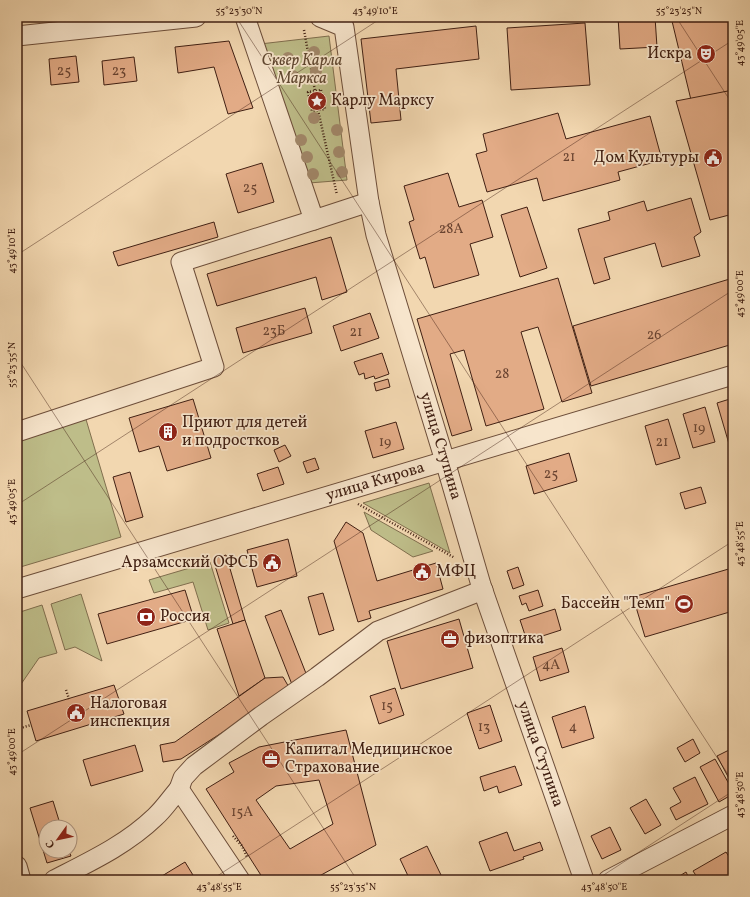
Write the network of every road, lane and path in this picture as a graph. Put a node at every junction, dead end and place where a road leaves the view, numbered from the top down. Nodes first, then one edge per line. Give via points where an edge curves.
1 (196, 17) edge
2 (245, 17) edge
3 (320, 17) edge
4 (304, 30) dead end
5 (17, 36) edge
6 (315, 91) junction
7 (318, 110) junction
8 (369, 202) junction
9 (340, 211) junction
10 (314, 220) junction
11 (733, 375) edge
12 (17, 432) edge
13 (445, 461) junction
14 (354, 502) dead end
15 (455, 558) dead end
16 (17, 589) edge
17 (483, 590) junction
18 (66, 690) dead end
19 (69, 699) dead end
20 (31, 725) dead end
21 (17, 729) edge
22 (179, 789) junction
23 (733, 815) edge
24 (17, 866) edge
25 (21, 880) edge
26 (54, 880) edge
27 (240, 880) edge
28 (584, 880) edge
29 (608, 880) edge

1 - 5 street
2 - 10 street
3 - 8 street, улица Ступина via 344,27
4 - 6 path
6 - 7 path via 321,90 324,109
6 - 7 path via 308,92 312,111
7 - 9 path
8 - 9 street
8 - 13 street, улица Ступина via 376,235
9 - 10 street
10 - 12 street via 181,262 214,367
11 - 13 street, улица Кирова
13 - 16 street, улица Кирова
13 - 17 street, улица Ступина
14 - 15 path
17 - 22 street via 378,631 194,766 183,778
17 - 28 street, улица Ступина
18 - 19 path
20 - 21 path
22 - 26 street via 156,817 138,832
22 - 27 street
23 - 29 street
24 - 25 street

